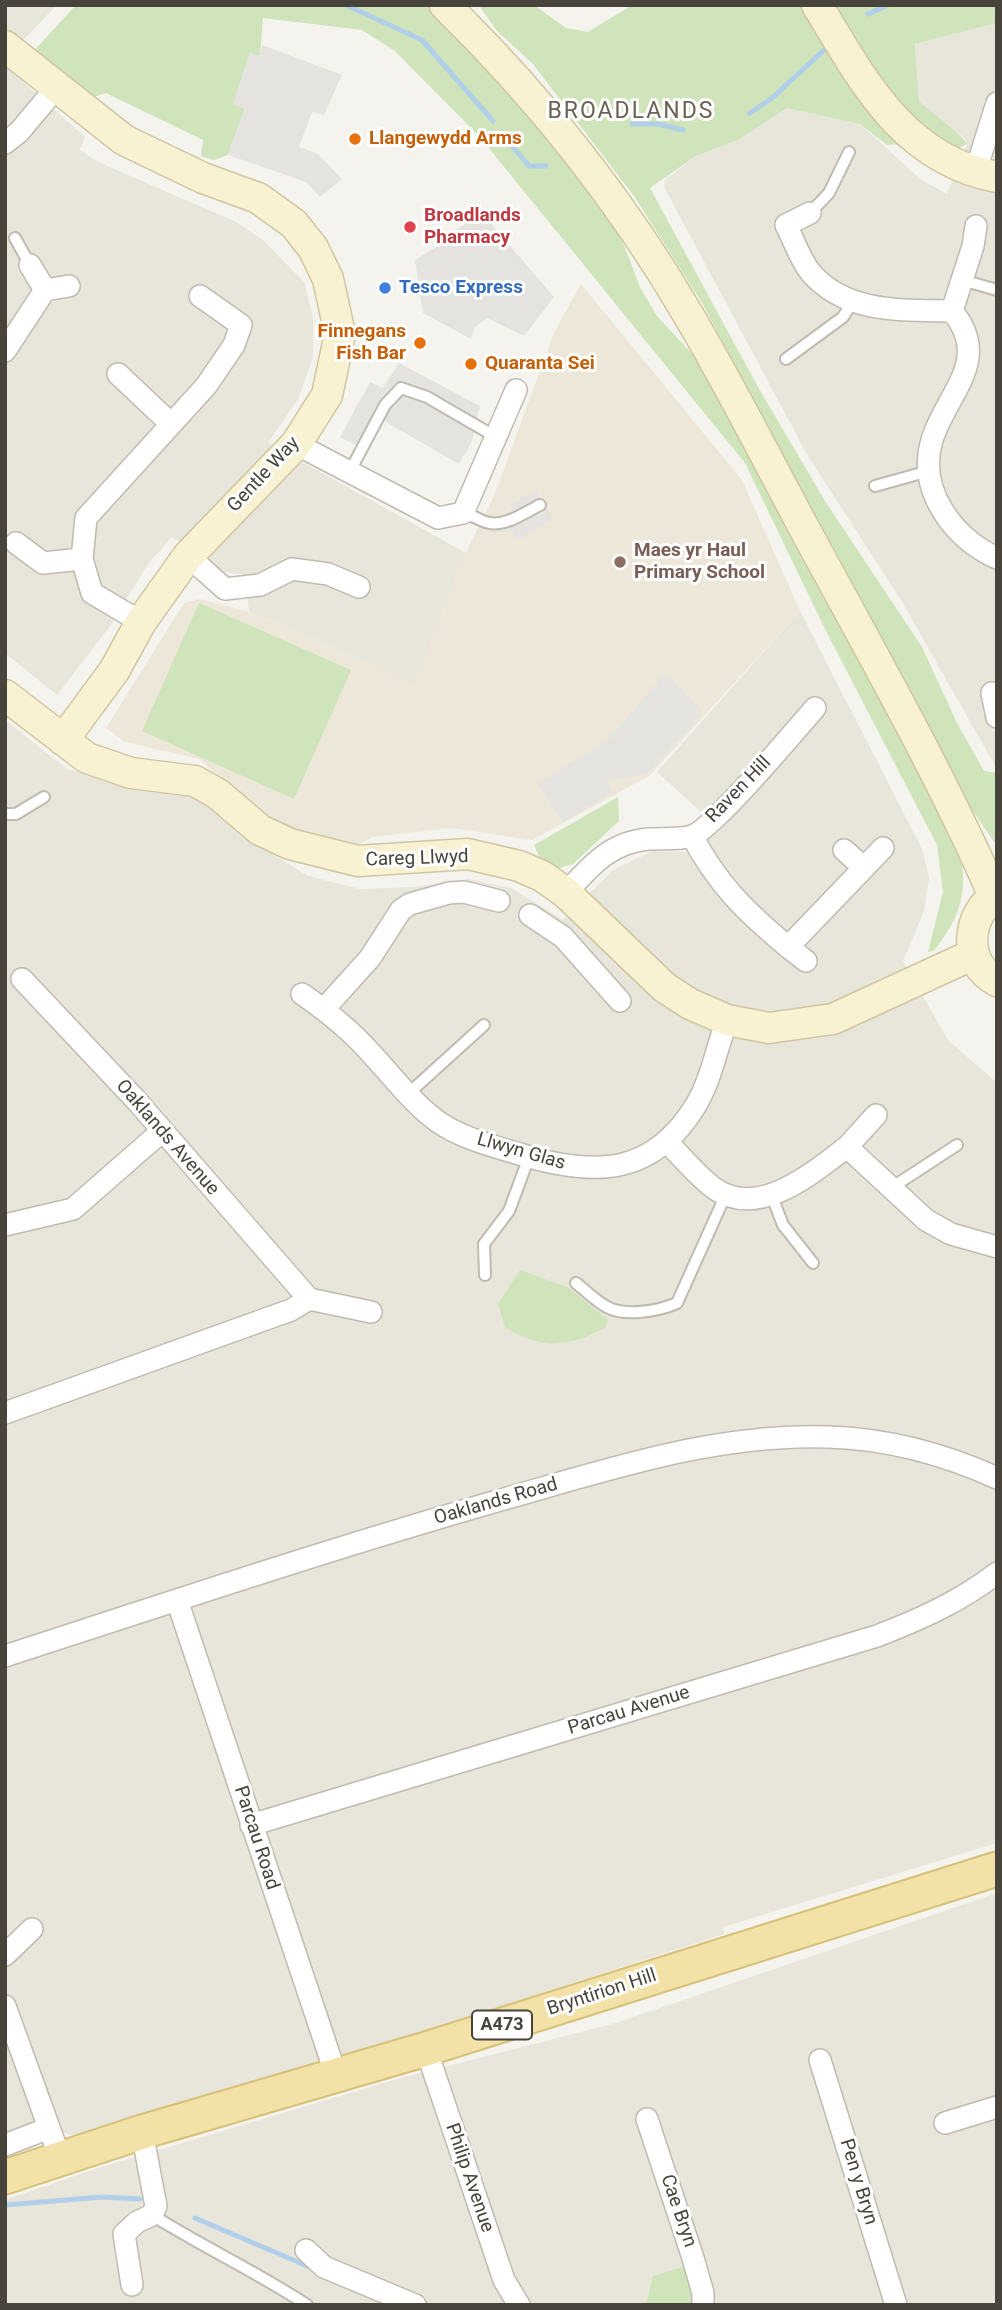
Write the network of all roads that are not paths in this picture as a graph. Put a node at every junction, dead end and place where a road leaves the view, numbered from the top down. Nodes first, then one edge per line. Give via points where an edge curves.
1 (445, 5) edge
2 (817, 5) edge
3 (5, 46) edge
4 (56, 88) junction
5 (997, 103) edge
6 (5, 143) edge
7 (849, 152) dead end
8 (986, 175) edge
9 (810, 213) joint
10 (976, 226) dead end
11 (15, 238) dead end
12 (30, 265) joint
13 (962, 280) junction
14 (69, 286) dead end
15 (45, 290) junction
16 (997, 290) edge
17 (201, 296) dead end
18 (853, 301) junction
19 (952, 311) junction
20 (5, 351) edge
21 (786, 359) dead end
22 (118, 374) dead end
23 (516, 390) dead end
24 (170, 423) junction
25 (496, 437) junction
26 (296, 444) junction
27 (350, 471) junction
28 (929, 471) junction
29 (875, 486) dead end
30 (540, 505) dead end
31 (463, 513) junction
32 (16, 543) dead end
33 (188, 556) junction
34 (997, 558) edge
35 (82, 559) junction
36 (359, 587) dead end
37 (141, 622) junction
38 (989, 694) edge
39 (5, 695) edge
40 (815, 708) dead end
41 (997, 717) edge
42 (63, 740) junction
43 (44, 797) dead end
44 (5, 814) edge
45 (692, 836) junction
46 (883, 848) dead end
47 (844, 850) dead end
48 (863, 867) junction
49 (566, 892) junction
50 (996, 895) edge
51 (499, 901) dead end
52 (530, 915) dead end
53 (610, 934) junction
54 (788, 947) junction
55 (974, 954) junction
56 (582, 957) junction
57 (806, 961) dead end
58 (22, 979) dead end
59 (997, 981) edge
60 (302, 994) dead end
61 (620, 1001) dead end
62 (324, 1009) junction
63 (727, 1020) junction
64 (484, 1025) dead end
65 (408, 1094) junction
66 (876, 1115) dead end
67 (161, 1132) junction
68 (668, 1143) junction
69 (957, 1144) dead end
70 (847, 1146) junction
71 (529, 1157) junction
72 (891, 1188) junction
73 (726, 1194) junction
74 (771, 1194) junction
75 (5, 1225) edge
76 (997, 1247) edge
77 (814, 1263) dead end
78 (485, 1275) dead end
79 (576, 1283) dead end
80 (309, 1299) junction
81 (371, 1312) dead end
82 (5, 1413) edge
83 (997, 1478) edge
84 (997, 1573) edge
85 (177, 1600) junction
86 (5, 1656) edge
87 (251, 1825) junction
88 (997, 1869) edge
89 (32, 1929) dead end
90 (5, 1955) edge
91 (5, 2006) edge
92 (426, 2049) junction
93 (820, 2060) dead end
94 (336, 2075) junction
95 (997, 2107) edge
96 (647, 2119) dead end
97 (945, 2123) dead end
98 (142, 2132) junction
99 (55, 2143) junction
100 (5, 2145) edge
101 (5, 2177) edge
102 (152, 2215) junction
103 (306, 2250) dead end
104 (132, 2285) dead end
105 (515, 2304) edge
106 (307, 2305) edge
107 (415, 2305) edge
108 (703, 2305) edge
109 (896, 2305) edge

1 - 50 street via 546,113 689,315 956,809
2 - 8 street via 870,90 908,135 930,153
3 - 4 street, Gentle Way
4 - 6 street
4 - 26 street, Gentle Way via 124,140 258,198 294,225 313,248 328,279 340,334 327,395
5 - 8 street
7 - 9 lane via 829,193
9 - 18 street via 782,216 810,272 833,292
10 - 13 street
11 - 12 lane
12 - 15 street
13 - 16 lane
13 - 19 street
14 - 15 street
15 - 20 street
17 - 24 street via 241,326 234,345 206,386
18 - 19 street via 897,311
18 - 21 lane via 843,317
19 - 28 street via 964,333 969,357 965,376 932,439
22 - 24 street
23 - 25 street
24 - 35 street via 86,517
25 - 27 lane via 427,397 401,388 385,405
25 - 31 street
26 - 27 street
26 - 33 street, Gentle Way
27 - 31 street via 438,518
28 - 29 lane
28 - 34 street via 948,519 973,544
30 - 31 lane via 504,523 488,524 474,514
32 - 35 street via 43,563
33 - 36 street via 225,589 260,585 292,569 328,574
33 - 37 street, Gentle Way
35 - 37 street via 92,593
37 - 42 street, Gentle Way via 114,671
38 - 41 street
39 - 42 street, Careg Llwyd
40 - 45 street, Raven Hill via 793,748
42 - 49 street, Careg Llwyd via 105,767 195,781 260,830 313,851 372,862 468,854 519,866
43 - 44 lane via 16,814
45 - 49 street, Raven Hill via 619,845 599,858
45 - 54 street, Raven Hill via 730,894
46 - 48 street
47 - 48 street
48 - 54 street
49 - 53 street, Careg Llwyd
50 - 55 street via 974,920
51 - 62 street via 456,892 410,904
52 - 56 street via 563,937
53 - 56 street
53 - 63 street, Careg Llwyd via 664,986
54 - 57 street, Raven Hill
55 - 59 street via 982,969
55 - 63 street, Careg Llwyd via 833,1019 769,1028
56 - 61 street
58 - 67 street, Oaklands Avenue
60 - 62 street, Llwyn Glas
62 - 65 street, Llwyn Glas
63 - 68 street, Llwyn Glas via 697,1103
64 - 65 lane
65 - 71 street, Llwyn Glas via 439,1122
66 - 70 street
67 - 75 street via 73,1209
67 - 80 street, Oaklands Avenue
68 - 71 street, Llwyn Glas via 634,1161 593,1169 563,1167
68 - 73 street via 701,1177
69 - 72 lane
70 - 72 street
70 - 74 street via 815,1171
71 - 78 lane via 509,1211 484,1244
72 - 76 street via 926,1220 951,1234
73 - 74 street via 741,1199
73 - 79 lane via 677,1303 631,1311 608,1308
74 - 77 lane via 783,1225
80 - 81 street
80 - 82 street via 292,1311
83 - 85 street, Oaklands Road via 944,1455 877,1440 779,1438 690,1448 379,1535
84 - 87 street, Parcau Avenue via 928,1617 877,1636
85 - 86 street, Oaklands Road
85 - 87 street, Parcau Road
87 - 94 street, Parcau Road
88 - 92 main road, Bryntirion Hill / A473
89 - 90 street
91 - 99 street
92 - 94 main road, Bryntirion Hill / A473
92 - 105 street, Philip Avenue
93 - 109 street, Pen y Bryn
94 - 98 main road, Bryntirion Hill / A473
95 - 97 street
96 - 108 street, Cae Bryn via 694,2258
98 - 99 main road, Bryntirion Hill / A473
98 - 102 street via 157,2195
99 - 100 street
99 - 101 main road, Bryntirion Hill / A473
102 - 104 street via 124,2234
102 - 106 lane
103 - 107 street via 324,2267

